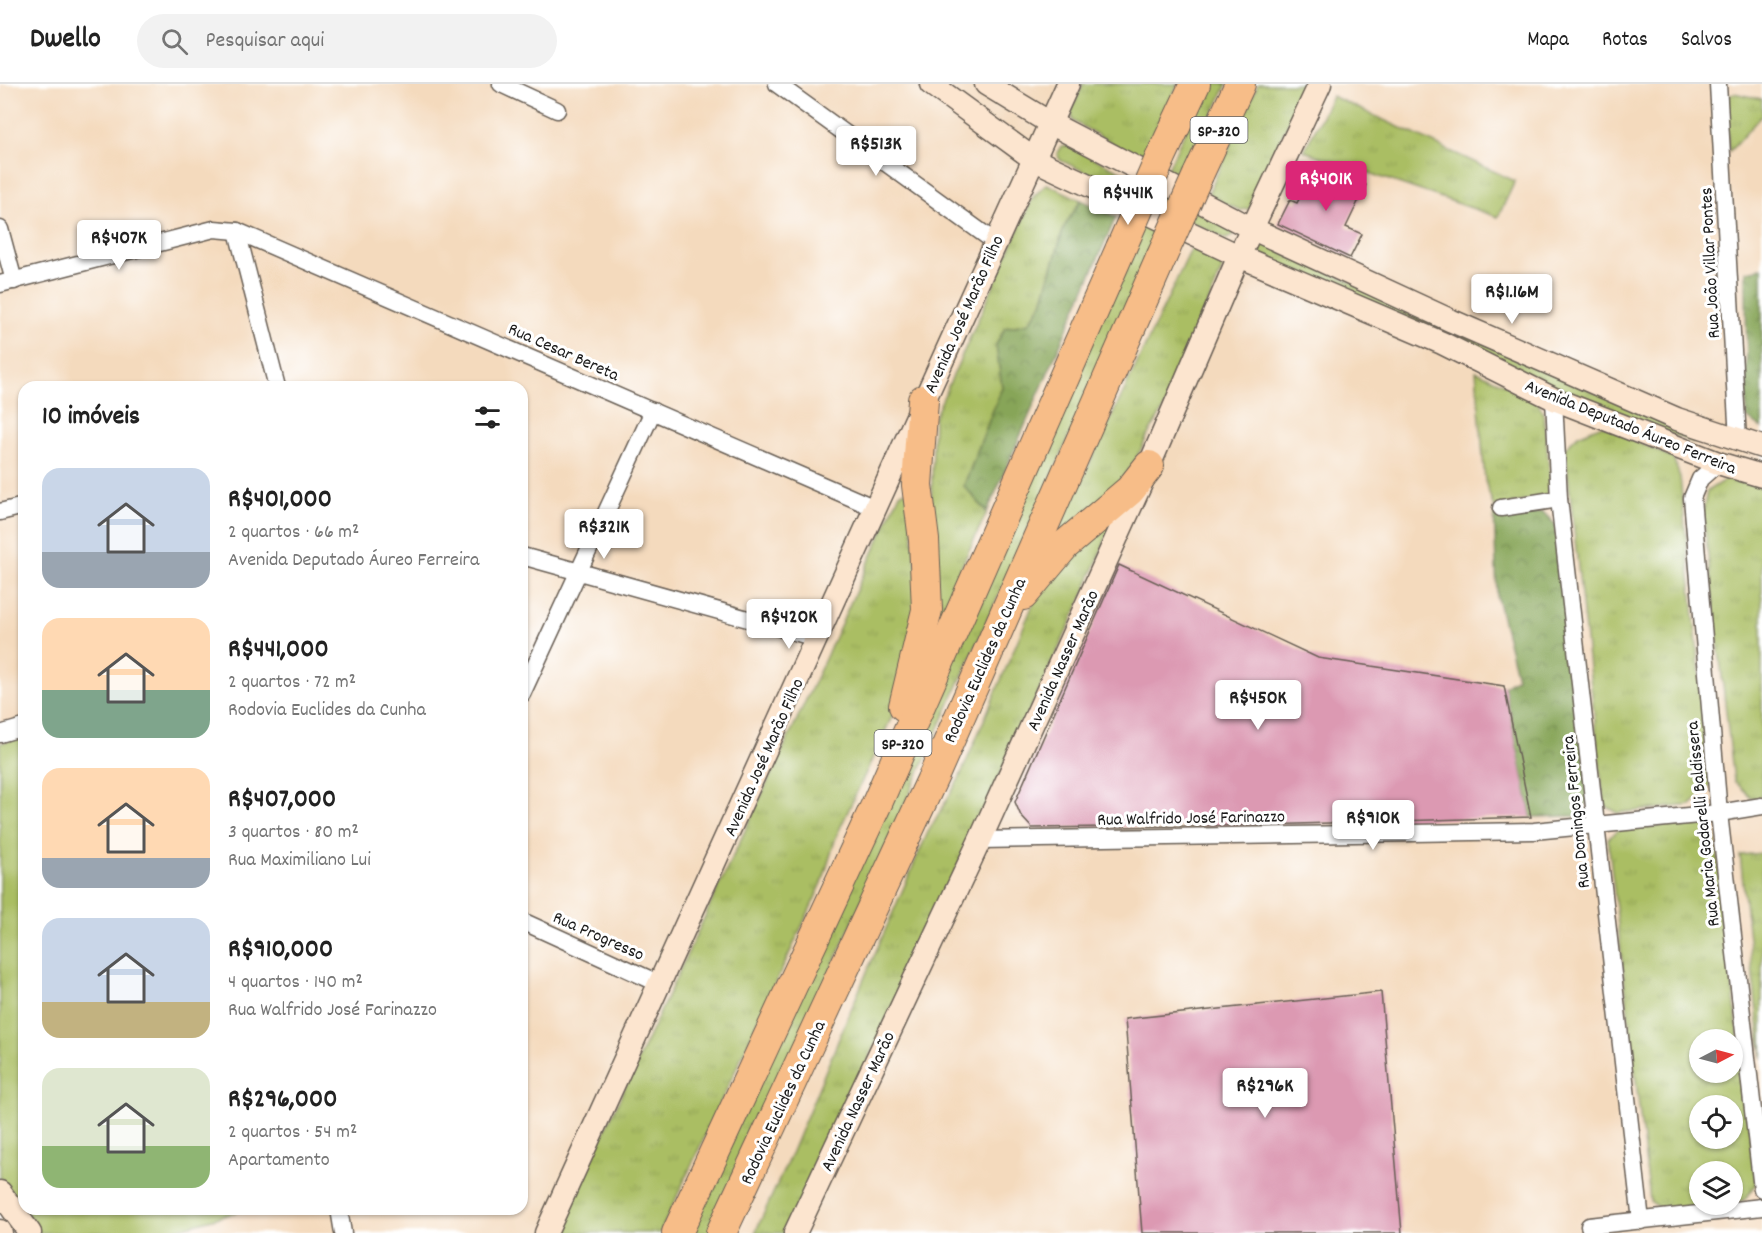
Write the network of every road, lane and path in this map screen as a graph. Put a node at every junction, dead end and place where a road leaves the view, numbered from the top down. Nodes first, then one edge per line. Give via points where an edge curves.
1 (501, 84) edge
2 (777, 84) edge
3 (931, 84) edge
4 (986, 84) edge
5 (1068, 84) edge
6 (1195, 84) edge
7 (1240, 84) edge
8 (1320, 84) edge
9 (1718, 84) edge
10 (557, 110) dead end
11 (1050, 123) junction
12 (1035, 160) junction
13 (1253, 229) junction
14 (0, 230) edge
15 (237, 231) junction
16 (995, 242) junction
17 (1239, 256) junction
18 (7, 283) edge
19 (1452, 321) junction
20 (1442, 343) junction
21 (275, 381) edge
22 (1554, 399) junction
23 (923, 400) junction
24 (653, 411) junction
25 (1738, 441) junction
26 (1762, 447) edge
27 (1719, 463) junction
28 (1149, 466) junction
29 (1762, 476) edge
30 (1560, 499) junction
31 (18, 508) edge
32 (875, 508) junction
33 (1501, 508) dead end
34 (0, 512) edge
35 (528, 558) edge
36 (579, 573) junction
37 (1001, 621) junction
38 (816, 638) junction
39 (528, 681) edge
40 (18, 729) edge
41 (0, 734) edge
42 (878, 801) junction
43 (1762, 807) edge
44 (1719, 813) junction
45 (1596, 826) junction
46 (980, 840) junction
47 (528, 924) edge
48 (660, 984) junction
49 (1762, 1189) edge
50 (1, 1196) edge
51 (1762, 1208) edge
52 (340, 1215) edge
53 (1641, 1221) junction
54 (1588, 1226) dead end
55 (30, 1233) edge
56 (343, 1233) edge
57 (546, 1233) edge
58 (676, 1233) edge
59 (721, 1233) edge
60 (795, 1233) edge

1 - 10 street
2 - 16 street
3 - 12 main road, Avenida Deputado Áureo Ferreira
4 - 11 main road, Avenida Deputado Áureo Ferreira
5 - 11 main road, Avenida José Marão Filho
6 - 42 highway, SP-320, bridge
7 - 37 highway, Rodovia Euclides da Cunha / SP-320, bridge
8 - 13 main road, Avenida Nasser Marão
9 - 25 street, Rua João Villar Pontes
11 - 12 main road, Avenida José Marão Filho
11 - 13 main road, Avenida Deputado Áureo Ferreira
12 - 16 main road, Avenida José Marão Filho
12 - 17 main road, Avenida Deputado Áureo Ferreira
13 - 17 main road, Avenida Nasser Marão
13 - 19 main road, Avenida Deputado Áureo Ferreira
14 - 18 street
15 - 18 street via 214,229
15 - 21 street
15 - 24 street, Rua Cesar Bereta
16 - 23 main road, Avenida José Marão Filho
17 - 20 main road, Avenida Deputado Áureo Ferreira
17 - 28 main road, Avenida Nasser Marão
19 - 20 main road
19 - 25 main road, Avenida Deputado Áureo Ferreira via 1677,419
20 - 22 main road, Avenida Deputado Áureo Ferreira
22 - 27 main road, Avenida Deputado Áureo Ferreira
22 - 30 street, Rua Domingos Ferreira
23 - 32 main road, Avenida José Marão Filho
23 - 42 highway via 917,485 927,610
24 - 32 street, Rua Cesar Bereta
24 - 36 street
25 - 26 main road, Avenida Deputado Áureo Ferreira
25 - 27 main road
27 - 29 main road, Avenida Deputado Áureo Ferreira
27 - 44 street, Rua Maria Godarelli Baldissera via 1700,479 1692,498
28 - 37 highway via 1130,490 1065,545
28 - 46 main road, Avenida Nasser Marão
30 - 33 street
30 - 45 street, Rua Domingos Ferreira
31 - 34 street
32 - 38 main road, Avenida José Marão Filho
35 - 36 street
36 - 38 street
36 - 39 street
37 - 59 highway, Rodovia Euclides da Cunha / SP-320 via 935,773
38 - 48 main road, Avenida José Marão Filho
40 - 41 street
42 - 58 highway, SP-320
43 - 44 street, Rua Walfrido José Farinazzo
44 - 45 street, Rua Walfrido José Farinazzo
44 - 49 street, Rua Maria Godarelli Baldissera
45 - 46 street, Rua Walfrido José Farinazzo via 1522,831
45 - 53 street, Rua Domingos Ferreira
46 - 60 main road, Avenida Nasser Marão
47 - 48 street, Rua Progresso
48 - 57 main road, Avenida José Marão Filho
50 - 55 main road
51 - 53 street
52 - 56 street
53 - 54 street

